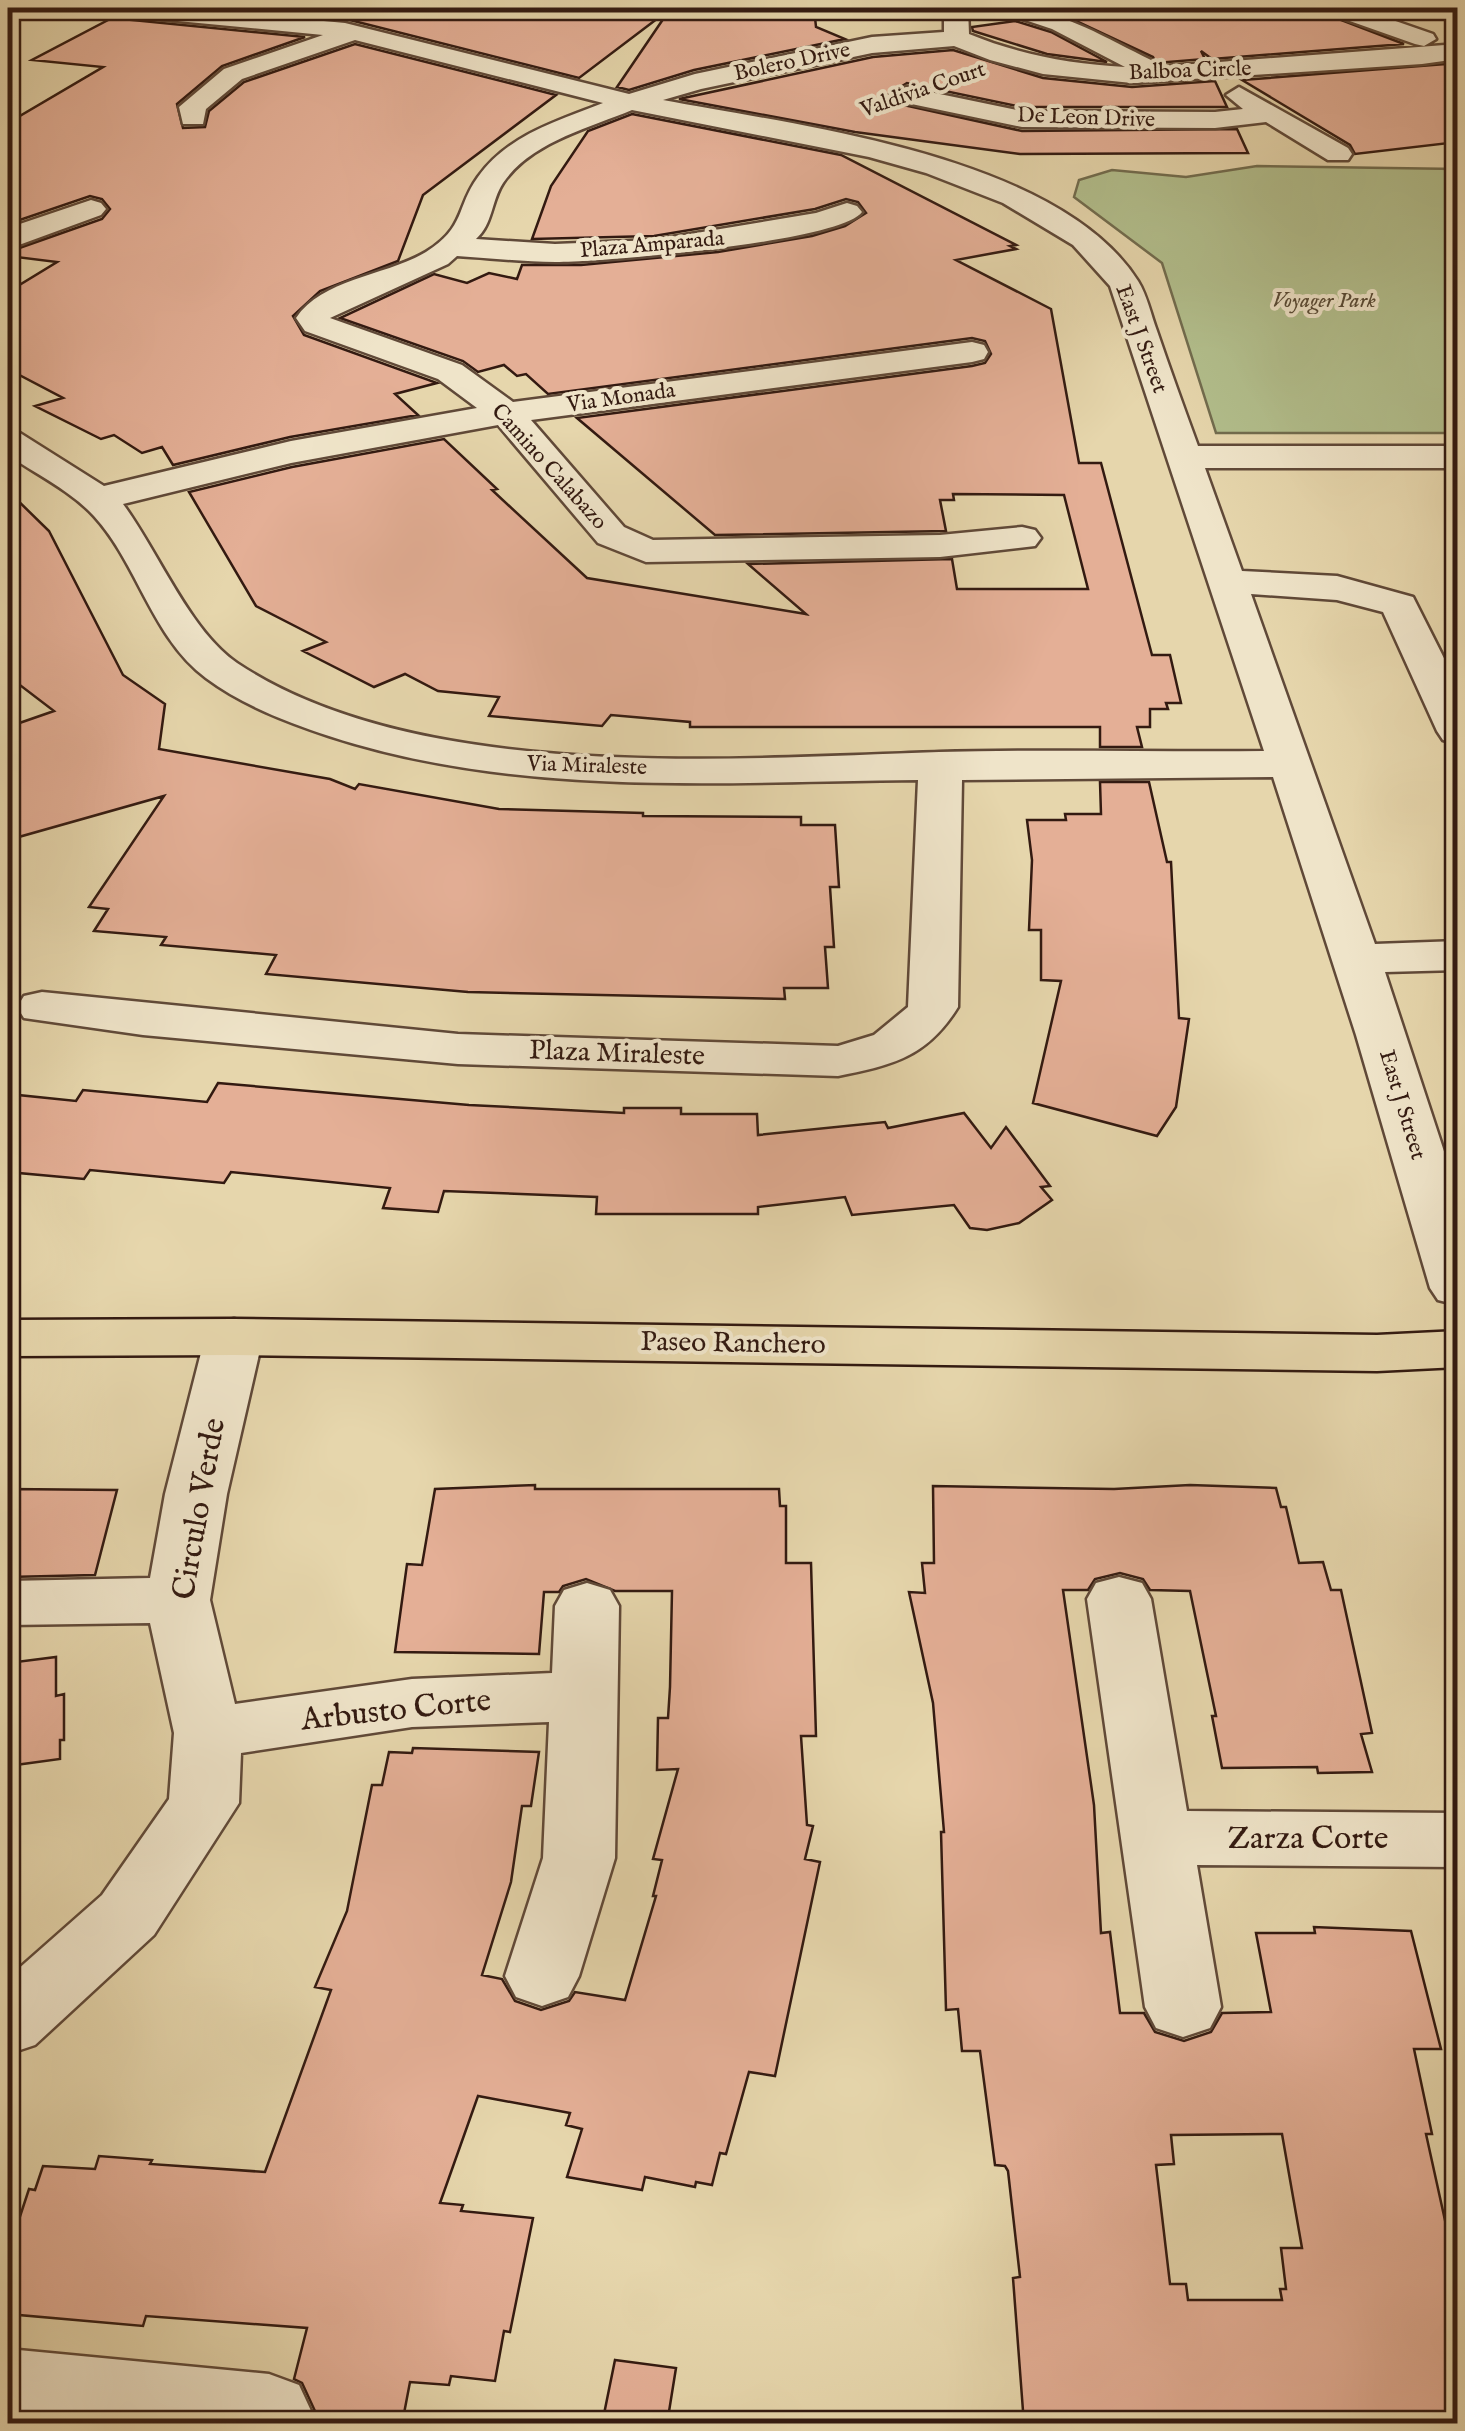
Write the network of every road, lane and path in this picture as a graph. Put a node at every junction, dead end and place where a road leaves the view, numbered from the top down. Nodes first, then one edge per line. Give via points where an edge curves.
1 (115, 8) edge
2 (956, 8) edge
3 (1013, 8) edge
4 (1350, 9) edge
5 (208, 11) edge
6 (391, 16) dead end
7 (350, 31) junction
8 (957, 38) junction
9 (1446, 50) edge
10 (1014, 60) junction
11 (1208, 73) junction
12 (1156, 76) junction
13 (897, 98) joint
14 (630, 102) junction
15 (1267, 114) junction
16 (193, 118) dead end
17 (1338, 154) dead end
18 (90, 209) dead end
19 (847, 212) dead end
20 (8, 240) edge
21 (454, 247) junction
22 (972, 352) dead end
23 (506, 413) junction
24 (8, 440) edge
25 (1182, 457) junction
26 (1458, 457) edge
27 (97, 499) junction
28 (1022, 538) dead end
29 (1228, 582) junction
30 (1458, 731) edge
31 (1291, 764) junction
32 (940, 765) junction
33 (1458, 955) edge
34 (1355, 959) junction
35 (42, 1007) dead end
36 (1458, 1288) edge
37 (234, 1337) junction
38 (8, 1338) edge
39 (1458, 1349) edge
40 (1119, 1599) dead end
41 (178, 1600) junction
42 (8, 1603) edge
43 (587, 1606) dead end
44 (584, 1696) junction
45 (208, 1733) junction
46 (1158, 1838) junction
47 (1458, 1840) edge
48 (542, 1976) dead end
49 (1183, 2008) dead end
50 (8, 2023) edge
51 (8, 2388) edge
52 (268, 2413) dead end

1 - 5 street, East J Street
2 - 8 street
3 - 12 street via 1133,58
4 - 9 street
5 - 7 street, East J Street
6 - 7 street
7 - 14 street, East J Street
7 - 16 street via 233,74 192,107
8 - 10 street, Balboa Circle
8 - 14 street, Bolero Drive via 872,44
9 - 11 street, Balboa Circle
10 - 12 street, Balboa Circle
10 - 13 street, Valdivia Court
11 - 12 street, Balboa Circle
11 - 15 street
13 - 15 street, De Leon Drive via 1022,119
14 - 21 street via 520,150 488,180 472,227
14 - 25 street, East J Street via 936,167 1012,197 1084,239 1125,284
15 - 17 street
18 - 20 street
19 - 21 street, Plaza Amparada via 822,222 654,249
21 - 23 street, Camino Calabazo via 322,307 312,318 450,372
22 - 23 street, Via Monada
23 - 27 street, Via Monada via 291,452
23 - 28 street, Camino Calabazo via 611,535 646,550 940,546
24 - 27 street, Via Miraleste
25 - 26 street
25 - 29 street, East J Street
27 - 32 street, Via Miraleste via 196,650 254,692 337,726 444,753 567,768
29 - 30 street via 1312,583 1368,592 1399,605
29 - 31 street, East J Street
31 - 32 street, Via Miraleste
31 - 34 street, East J Street
32 - 35 street, Plaza Miraleste via 933,1007 900,1042 861,1057 458,1049
33 - 34 street
34 - 36 street, East J Street
37 - 38 main road, Paseo Ranchero
37 - 39 main road, Paseo Ranchero
37 - 41 street, Circulo Verde
40 - 46 street
41 - 42 street
41 - 45 street, Circulo Verde
43 - 44 street
44 - 45 street, Arbusto Corte via 412,1703
44 - 48 street via 578,1858
45 - 50 street, Circulo Verde via 204,1804 128,1915
46 - 47 street, Zarza Corte
46 - 49 street
51 - 52 street

